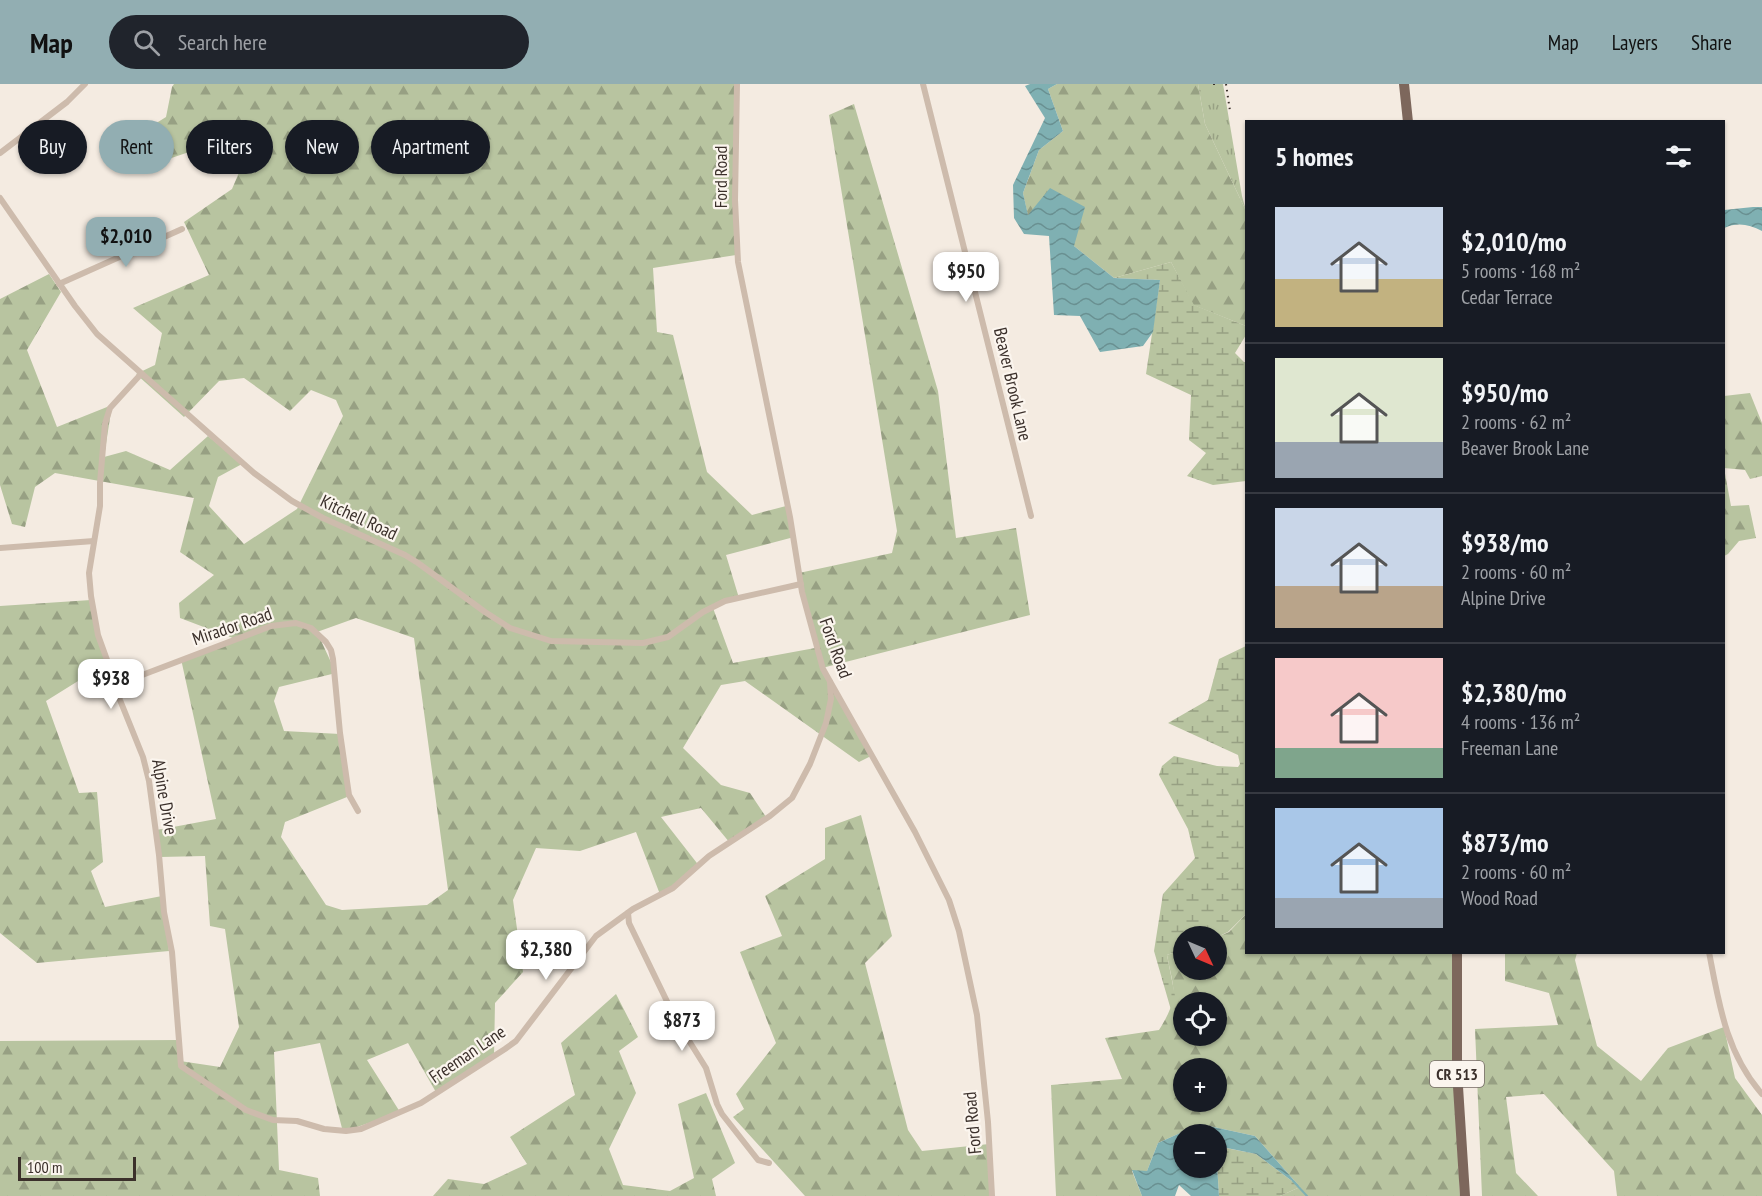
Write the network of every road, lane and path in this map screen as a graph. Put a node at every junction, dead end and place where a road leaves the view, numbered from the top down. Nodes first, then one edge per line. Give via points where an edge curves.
1 (85, 84) edge
2 (737, 84) edge
3 (923, 84) edge
4 (1404, 84) edge
5 (1408, 120) edge
6 (0, 153) edge
7 (0, 198) edge
8 (182, 229) dead end
9 (59, 284) junction
10 (141, 374) junction
11 (1031, 516) dead end
12 (94, 541) junction
13 (0, 548) edge
14 (801, 584) junction
15 (115, 682) junction
16 (830, 682) junction
17 (358, 811) dead end
18 (628, 913) junction
19 (1456, 954) edge
20 (1709, 954) edge
21 (181, 1066) joint
22 (1762, 1094) edge
23 (769, 1163) dead end
24 (992, 1196) edge
25 (1465, 1196) edge

1 - 6 street
2 - 14 street, Ford Road via 738,262
3 - 11 street, Beaver Brook Lane
4 - 5 main road
7 - 9 street, Kitchell Road
8 - 9 street
9 - 10 street, Kitchell Road via 97,334
10 - 12 street, Alpine Drive via 110,408 105,423
10 - 14 street, Kitchell Road via 254,473 292,501 405,555 498,621 536,638 584,643 649,642 668,637 725,601
12 - 13 street
12 - 15 street, Alpine Drive via 89,573 91,596 98,635
14 - 16 street, Ford Road via 815,643
15 - 17 street, Mirador Road via 271,626 296,623 311,628 326,642 333,659 349,795
15 - 21 street, Alpine Drive via 149,781 172,952
16 - 18 street, Freeman Lane via 826,723 792,798 709,856 674,888
16 - 24 street, Ford Road via 915,832 949,900 959,931 977,1015
18 - 21 street, Freeman Lane via 596,936 516,1041 421,1103 361,1129 335,1131 297,1120 264,1117 246,1110
18 - 23 street via 656,981 706,1068 722,1114 758,1160
19 - 25 main road, CR 513 via 1457,1071
20 - 22 street via 1732,1048

